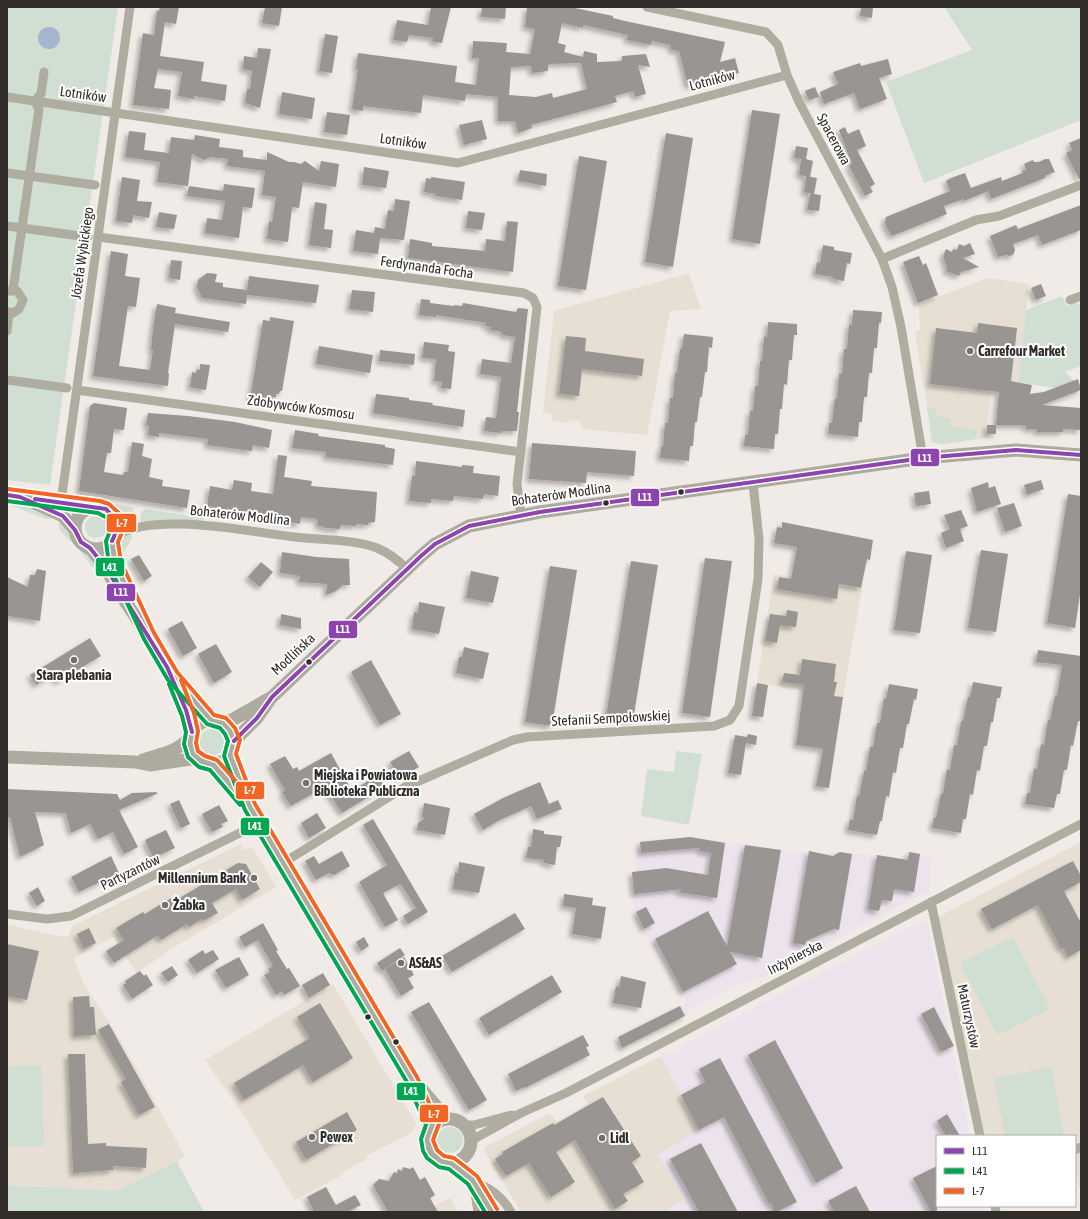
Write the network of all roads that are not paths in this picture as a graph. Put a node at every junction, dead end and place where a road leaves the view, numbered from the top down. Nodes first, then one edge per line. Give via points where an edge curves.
1 (130, 7) edge
2 (647, 7) edge
3 (44, 72) dead end
4 (787, 74) junction
5 (7, 97) edge
6 (115, 113) junction
7 (7, 173) edge
8 (29, 176) junction
9 (1081, 185) edge
10 (96, 186) dead end
11 (7, 226) edge
12 (22, 228) junction
13 (98, 237) junction
14 (88, 238) dead end
15 (882, 258) junction
16 (10, 290) edge
17 (1081, 296) edge
18 (1070, 300) dead end
19 (8, 312) edge
20 (7, 331) edge
21 (7, 380) edge
22 (72, 389) junction
23 (521, 452) junction
24 (1081, 455) edge
25 (923, 458) junction
26 (753, 483) junction
27 (7, 496) edge
28 (20, 497) junction
29 (61, 502) junction
30 (91, 507) junction
31 (521, 516) junction
32 (75, 530) junction
33 (113, 539) junction
34 (90, 548) junction
35 (407, 569) junction
36 (149, 636) junction
37 (172, 676) junction
38 (272, 697) junction
39 (217, 722) junction
40 (191, 735) junction
41 (234, 741) junction
42 (230, 754) junction
43 (7, 757) edge
44 (197, 758) junction
45 (135, 762) junction
46 (213, 764) junction
47 (250, 807) junction
48 (260, 824) junction
49 (1081, 824) edge
50 (283, 863) junction
51 (930, 902) junction
52 (7, 914) edge
53 (412, 1079) junction
54 (521, 1113) junction
55 (446, 1118) junction
56 (433, 1125) junction
57 (465, 1125) junction
58 (980, 1135) edge
59 (470, 1146) junction
60 (452, 1163) junction
61 (473, 1180) junction
62 (478, 1212) edge
63 (492, 1212) edge
64 (511, 1212) edge

1 - 6 street, Józefa Wybickiego
2 - 4 street, Spacerowa via 766,32 778,45
3 - 8 street
4 - 6 street, Lotników via 458,163
4 - 15 street, Spacerowa via 799,102
5 - 6 street, Lotników
6 - 13 street, Józefa Wybickiego
7 - 8 street
8 - 10 street
8 - 12 street
9 - 15 street via 999,216 976,220
11 - 12 street
12 - 14 street
12 - 16 street
13 - 22 street, Józefa Wybickiego
13 - 23 street, Ferdynanda Focha via 524,294 533,298 537,307
15 - 25 street, Spacerowa via 901,327
16 - 19 street via 22,296 22,303 19,310
17 - 18 street
19 - 20 street
21 - 22 street, Zdobywców Kosmosu
22 - 23 street, Zdobywców Kosmosu
22 - 29 street, Józefa Wybickiego
23 - 31 street, Ferdynanda Focha via 517,484
24 - 25 street, Bohaterów Modlina via 1016,450
25 - 26 street, Bohaterów Modlina
26 - 31 street, Bohaterów Modlina
26 - 50 street, Stefanii Sempołowskiej via 759,539 758,579 739,706 730,720 714,726 512,740 405,787
27 - 28 street
28 - 29 street
28 - 32 street via 63,516
29 - 30 street
30 - 32 street via 78,517
30 - 33 street via 106,509 114,516 116,523
31 - 35 street, Bohaterów Modlina via 486,521 451,534 435,544
32 - 34 street via 81,542
33 - 34 street via 106,546
33 - 35 street, Bohaterów Modlina via 123,532 139,527 199,525 376,548 392,555
33 - 36 street via 115,564
34 - 36 street via 106,568
35 - 38 street, Modlińska
36 - 37 street
37 - 39 street
37 - 40 street via 188,714
38 - 39 street, Modlińska via 232,720
38 - 41 street, Modlińska via 257,718
39 - 40 street via 200,723
39 - 41 street via 230,731
40 - 44 street via 191,749
40 - 45 street via 184,744 171,751
41 - 42 street
42 - 46 street via 224,760
42 - 47 street
43 - 45 street
44 - 45 street via 150,765
44 - 46 street
46 - 47 street
47 - 48 street
48 - 50 street
48 - 52 street, Partyzantów via 71,916 47,919
49 - 51 street, Inżynierska
50 - 53 street
51 - 54 street, Inżynierska via 566,1094
51 - 58 street, Maturzystów
53 - 55 street
53 - 56 street
54 - 57 street, Inżynierska
54 - 59 street, Inżynierska
55 - 56 street
55 - 57 street via 455,1119
56 - 60 street via 427,1139 429,1149 436,1159
57 - 59 street via 469,1129
59 - 60 street via 460,1160
59 - 61 street
60 - 61 street
61 - 62 street
61 - 63 street
61 - 64 street via 494,1191 504,1200

